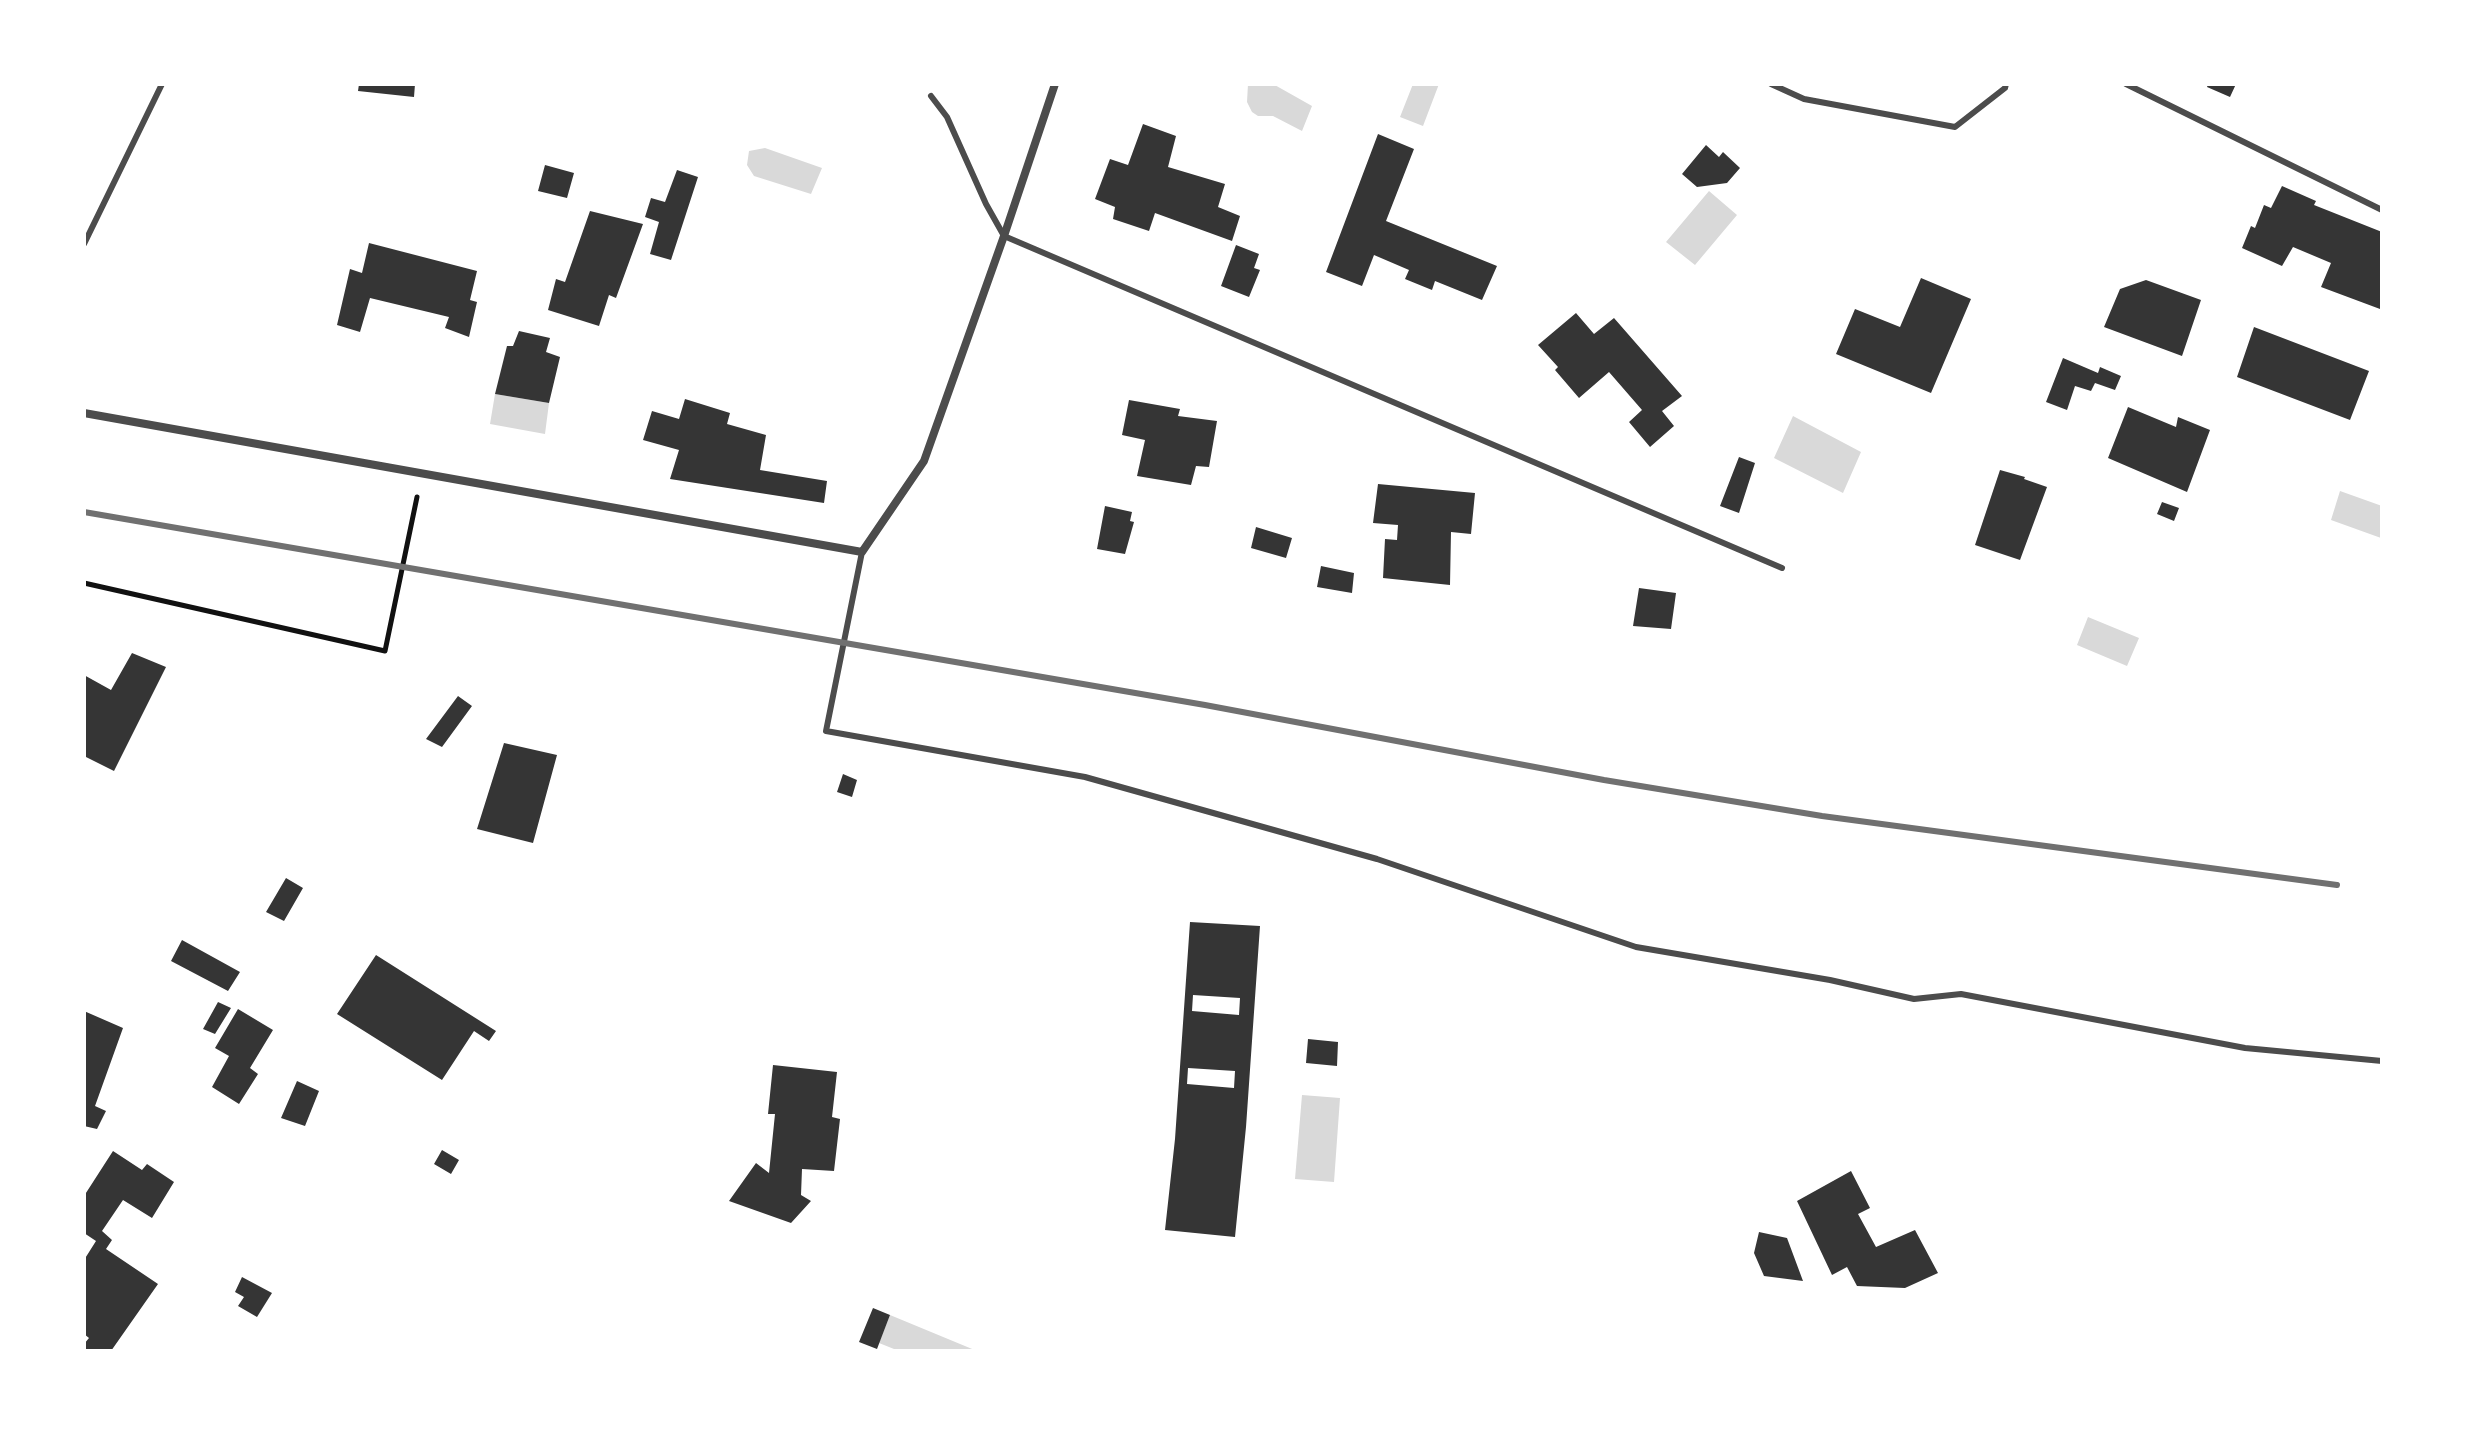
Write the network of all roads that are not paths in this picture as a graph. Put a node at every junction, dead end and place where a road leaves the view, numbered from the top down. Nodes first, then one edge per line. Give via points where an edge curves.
1 (162, 84) edge
2 (1055, 84) edge
3 (1771, 84) edge
4 (2006, 84) edge
5 (2126, 84) edge
6 (931, 96) dead end
7 (2382, 210) edge
8 (1004, 236) junction
9 (84, 244) edge
10 (84, 413) edge
11 (862, 552) junction
12 (1782, 568) dead end
13 (2382, 1061) edge

1 - 9 lane
2 - 8 street
3 - 4 lane via 1804,99 1955,127
5 - 7 lane
6 - 8 lane via 947,117
8 - 11 street via 924,461
8 - 12 lane
10 - 11 street
11 - 13 lane via 826,731 1085,777 1377,859 1636,947 1914,999 1961,994 2245,1048

